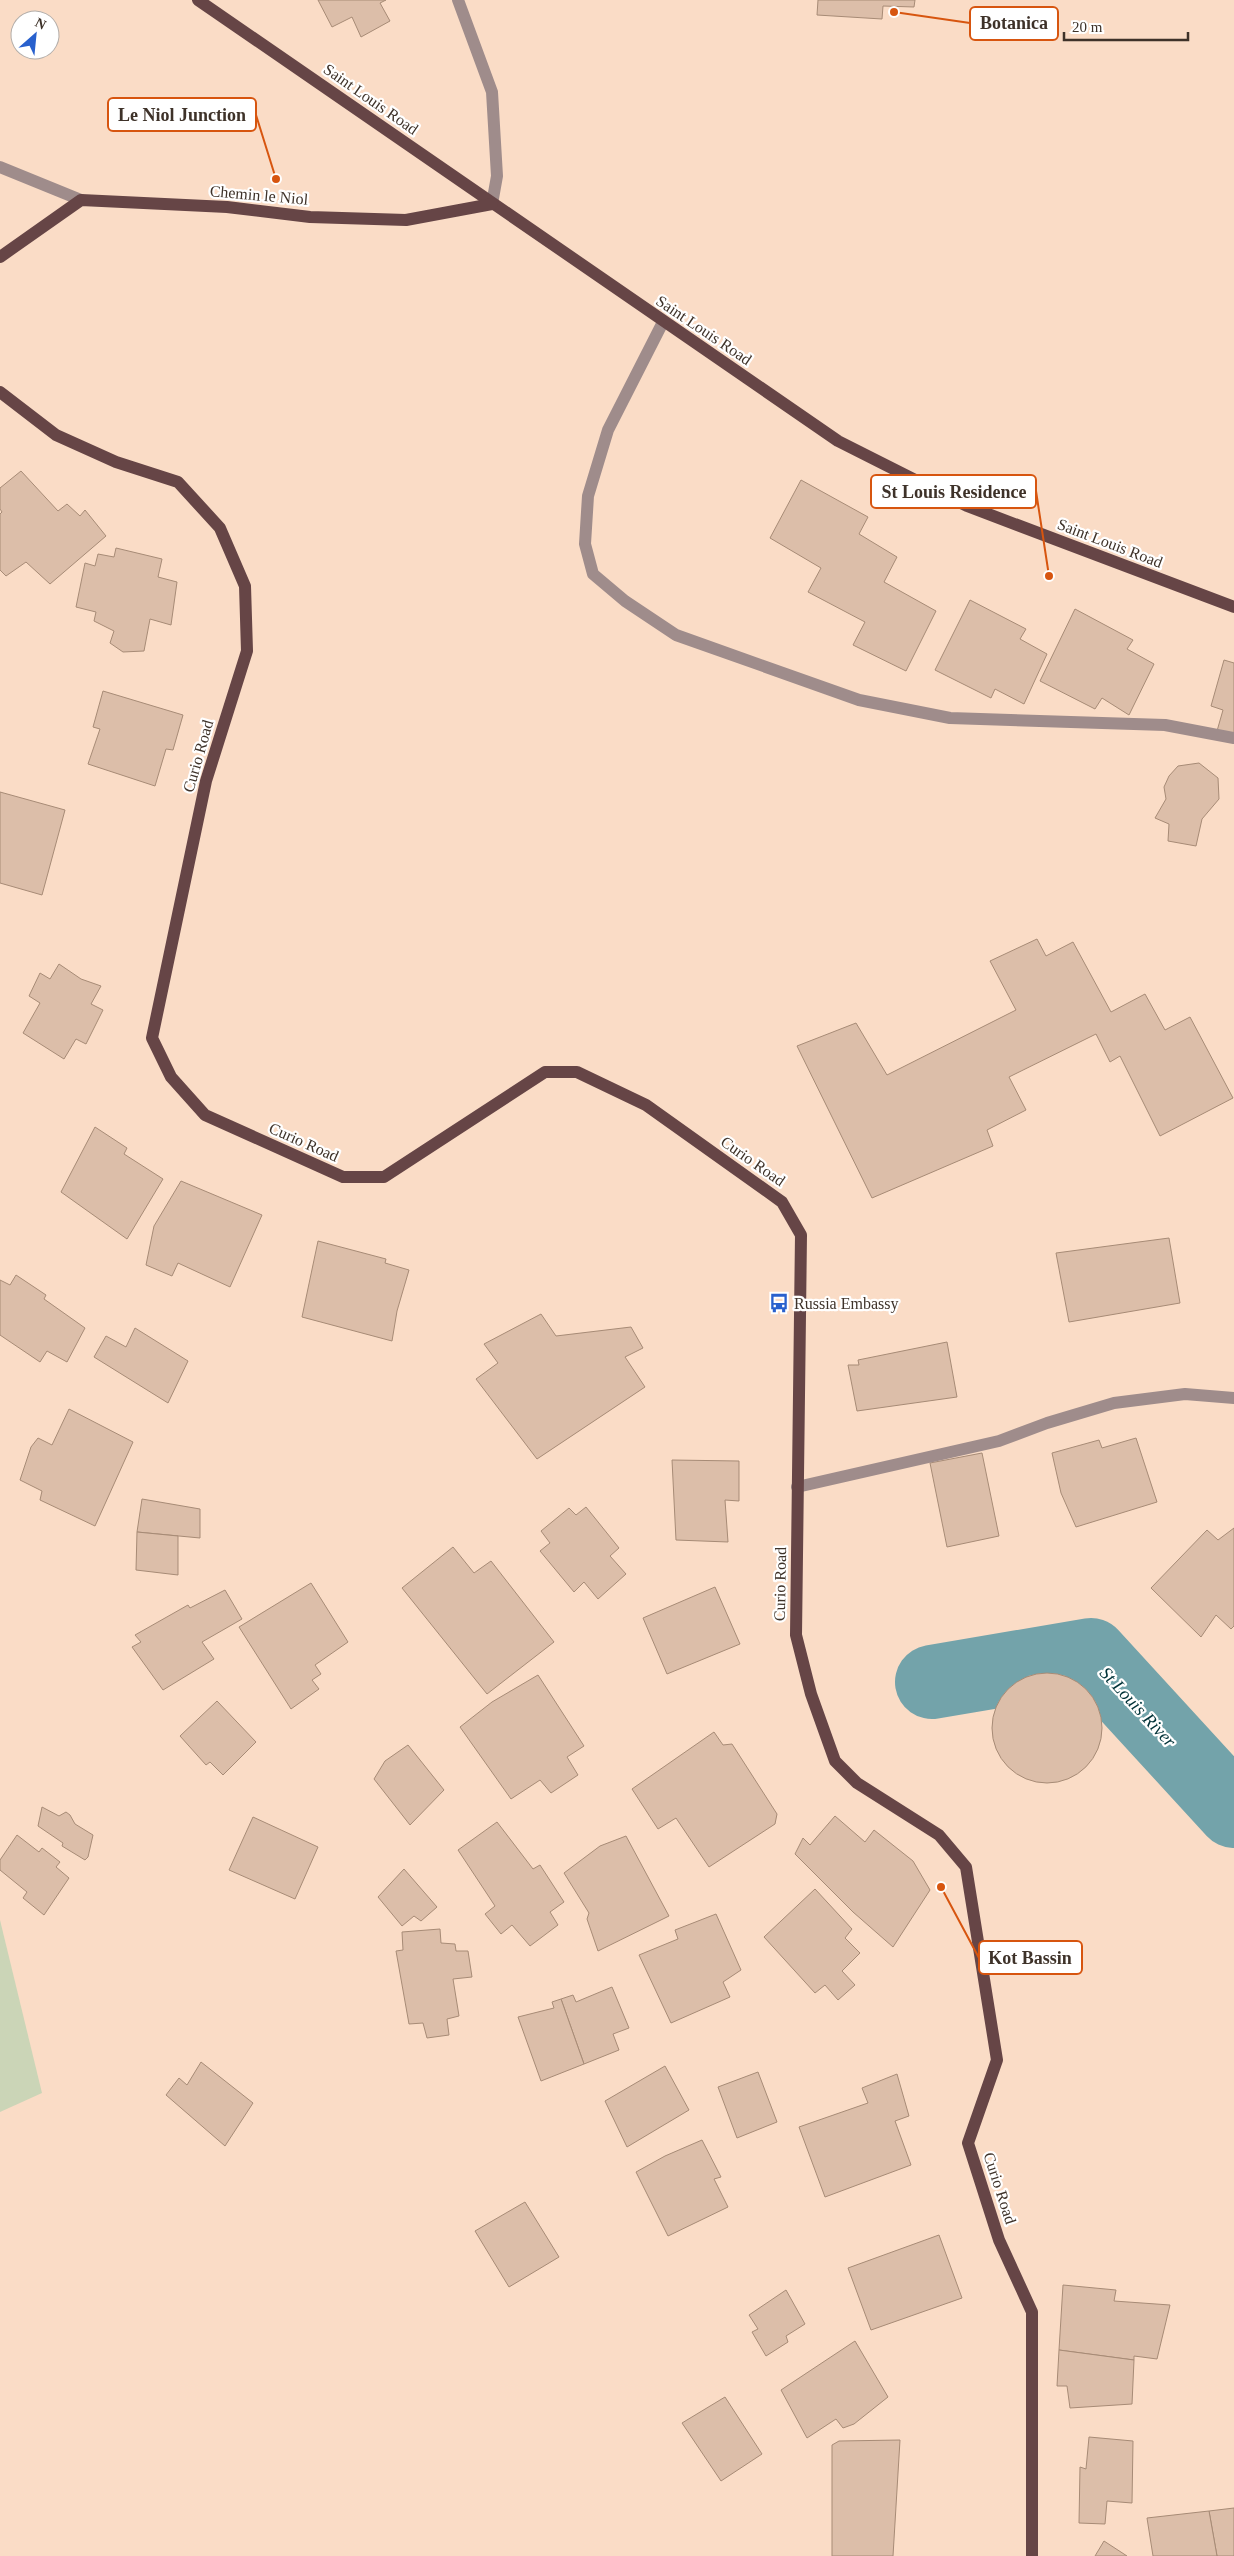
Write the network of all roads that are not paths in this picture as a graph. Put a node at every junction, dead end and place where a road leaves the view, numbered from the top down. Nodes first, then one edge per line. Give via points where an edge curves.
1 (198, 0) edge
2 (458, 0) edge
3 (0, 167) edge
4 (81, 200) junction
5 (492, 204) junction
6 (0, 256) edge
7 (663, 322) junction
8 (0, 392) edge
9 (1234, 607) edge
10 (1234, 738) edge
11 (1234, 1398) edge
12 (797, 1487) junction
13 (1032, 2556) edge

1 - 5 main road, Saint Louis Road
2 - 5 street via 492,92 497,176
3 - 4 street
4 - 5 main road, Chemin le Niol via 227,207 310,217 406,220
4 - 6 main road
5 - 7 main road, Saint Louis Road
7 - 9 main road, Saint Louis Road via 838,441 967,506
7 - 10 street via 608,430 588,496 586,544 593,574 625,601 676,635 859,700 950,718 1165,725
8 - 12 main road, Curio Road via 56,435 116,462 178,482 220,528 245,586 247,651 206,781 152,1038 171,1077 205,1115 344,1177 384,1177 545,1072 577,1072 646,1104 782,1202 801,1235
11 - 12 street via 1185,1394 1114,1403 999,1441
12 - 13 main road, Curio Road via 796,1635 811,1694 835,1761 857,1783 939,1835 966,1867 997,2060 968,2143 999,2240 1032,2312

